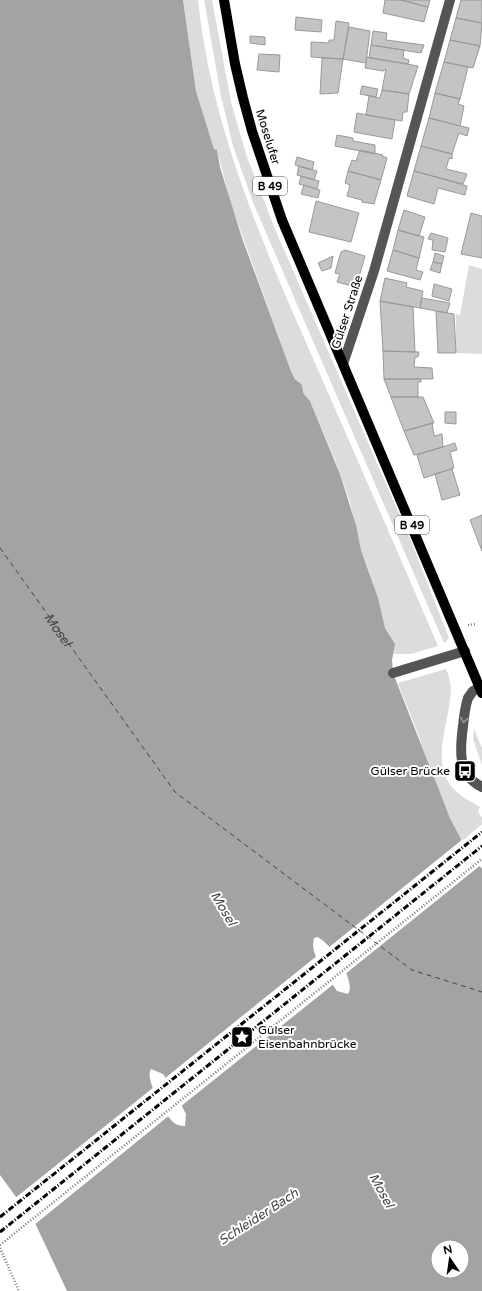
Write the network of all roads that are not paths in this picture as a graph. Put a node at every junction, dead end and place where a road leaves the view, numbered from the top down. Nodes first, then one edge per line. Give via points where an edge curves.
1 (224, 0) edge
2 (450, 0) edge
3 (343, 364) junction
4 (465, 650) junction
5 (393, 674) dead end
6 (481, 690) edge
7 (482, 787) edge

1 - 3 main road, Moselufer / B 49 via 235,64 269,184
2 - 3 street, Gülser Straße via 374,271
3 - 4 main road, Gülser Straße / B 49
4 - 5 street
4 - 6 main road, Gülser Straße / B 49
6 -> 7 street, Gülser Straße via 470,694 466,704 460,752 462,764 468,775

